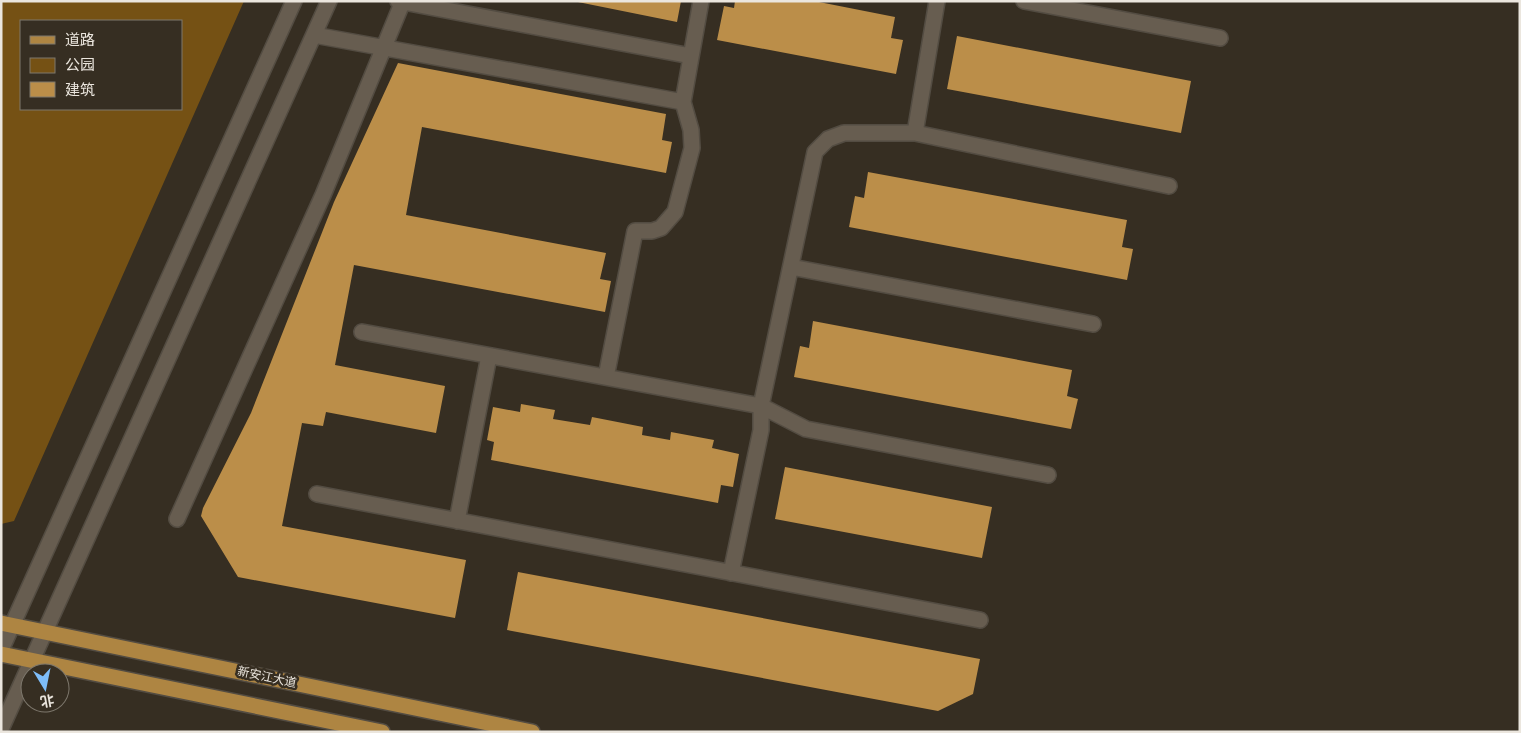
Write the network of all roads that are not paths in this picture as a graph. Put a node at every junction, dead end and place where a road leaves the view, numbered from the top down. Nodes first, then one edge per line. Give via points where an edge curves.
1 (294, 1) edge
2 (330, 1) edge
3 (701, 1) edge
4 (937, 1) edge
5 (1024, 1) edge
6 (401, 2) edge
7 (314, 35) junction
8 (1220, 38) dead end
9 (384, 47) junction
10 (691, 56) junction
11 (683, 102) junction
12 (914, 133) junction
13 (1169, 186) dead end
14 (791, 267) junction
15 (1093, 324) dead end
16 (362, 332) dead end
17 (489, 356) junction
18 (606, 377) junction
19 (761, 406) junction
20 (1048, 475) dead end
21 (317, 494) dead end
22 (177, 519) dead end
23 (457, 521) junction
24 (731, 573) junction
25 (980, 620) dead end
26 (7, 624) edge
27 (45, 632) junction
28 (1, 652) edge
29 (32, 660) junction
30 (1, 729) edge
31 (382, 732) edge
32 (532, 732) edge

1 - 26 street
2 - 7 street
3 - 10 street
4 - 12 street
5 - 8 street
6 - 9 street
6 - 10 street
7 - 9 street
7 - 27 street
9 - 11 street
9 - 22 street via 323,195
10 - 11 street
11 - 18 street via 692,148 676,212 661,228 635,232
12 - 13 street
12 - 14 street via 844,133 821,144 815,152
14 - 15 street
14 - 19 street
16 - 17 street
17 - 18 street
17 - 23 street
18 - 19 street
19 - 20 street via 806,429
19 - 24 street via 761,430
21 - 23 street
23 - 24 street
24 - 25 street
26 - 27 main road, 新安江大道
26 - 28 street
27 - 29 street
27 - 32 main road, 新安江大道
28 - 29 main road
29 - 30 street
29 - 31 main road

